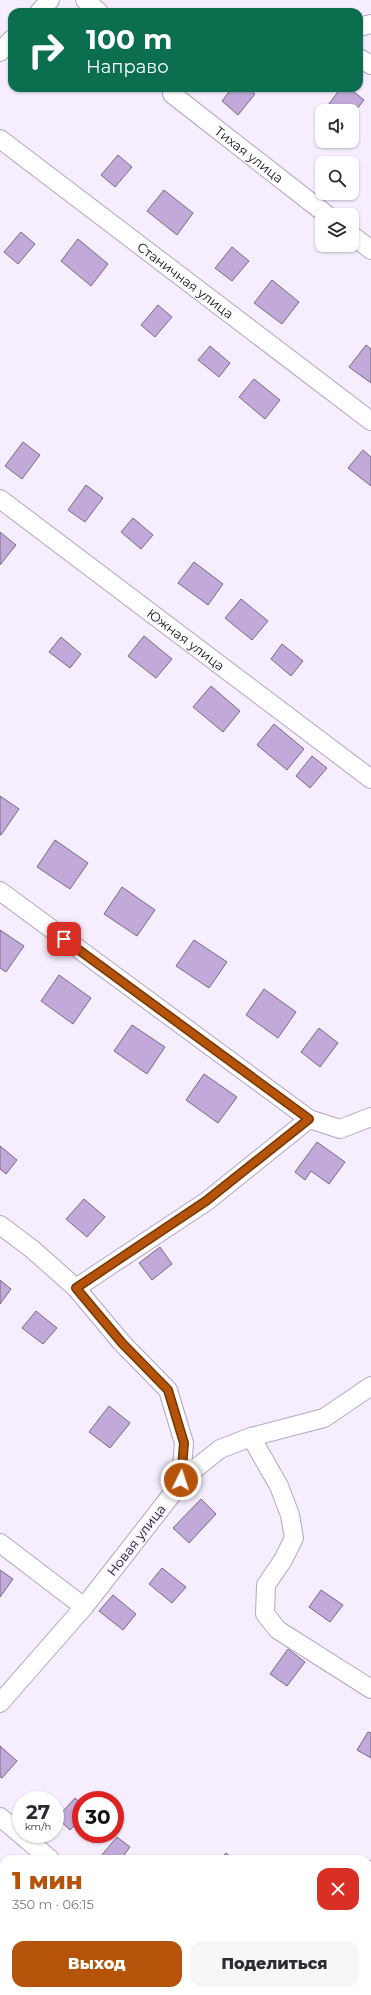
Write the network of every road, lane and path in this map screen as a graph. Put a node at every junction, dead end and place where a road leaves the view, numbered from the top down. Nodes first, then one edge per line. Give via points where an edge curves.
1 (50, 0) edge
2 (85, 0) edge
3 (43, 8) edge
4 (94, 8) edge
5 (8, 43) edge
6 (0, 52) edge
7 (172, 94) dead end
8 (0, 139) edge
9 (317, 208) edge
10 (359, 241) edge
11 (371, 250) edge
12 (371, 421) edge
13 (0, 499) edge
14 (371, 780) edge
15 (0, 892) edge
16 (371, 1117) edge
17 (309, 1119) junction
18 (0, 1226) edge
19 (76, 1288) junction
20 (371, 1386) edge
21 (251, 1437) junction
22 (181, 1480) junction
23 (0, 1543) edge
24 (84, 1607) junction
25 (371, 1690) edge
26 (0, 1703) edge
27 (0, 1817) edge
28 (45, 1855) edge

1 - 3 street
2 - 4 street
5 - 6 street
7 - 9 street, Тихая улица
8 - 12 street, Станичная улица
10 - 11 street
13 - 14 street, Южная улица
15 - 17 street
16 - 17 street via 340,1129
17 - 19 street via 206,1201
18 - 19 street, Новая улица via 32,1249
19 - 22 street, Новая улица via 122,1343 168,1390 184,1443
20 - 21 street via 324,1418
21 - 22 street via 220,1449
21 - 25 street via 279,1486 290,1515 294,1538 266,1586 265,1614 278,1630
22 - 24 street, Новая улица
23 - 24 street
24 - 26 street, Новая улица
27 - 28 street

